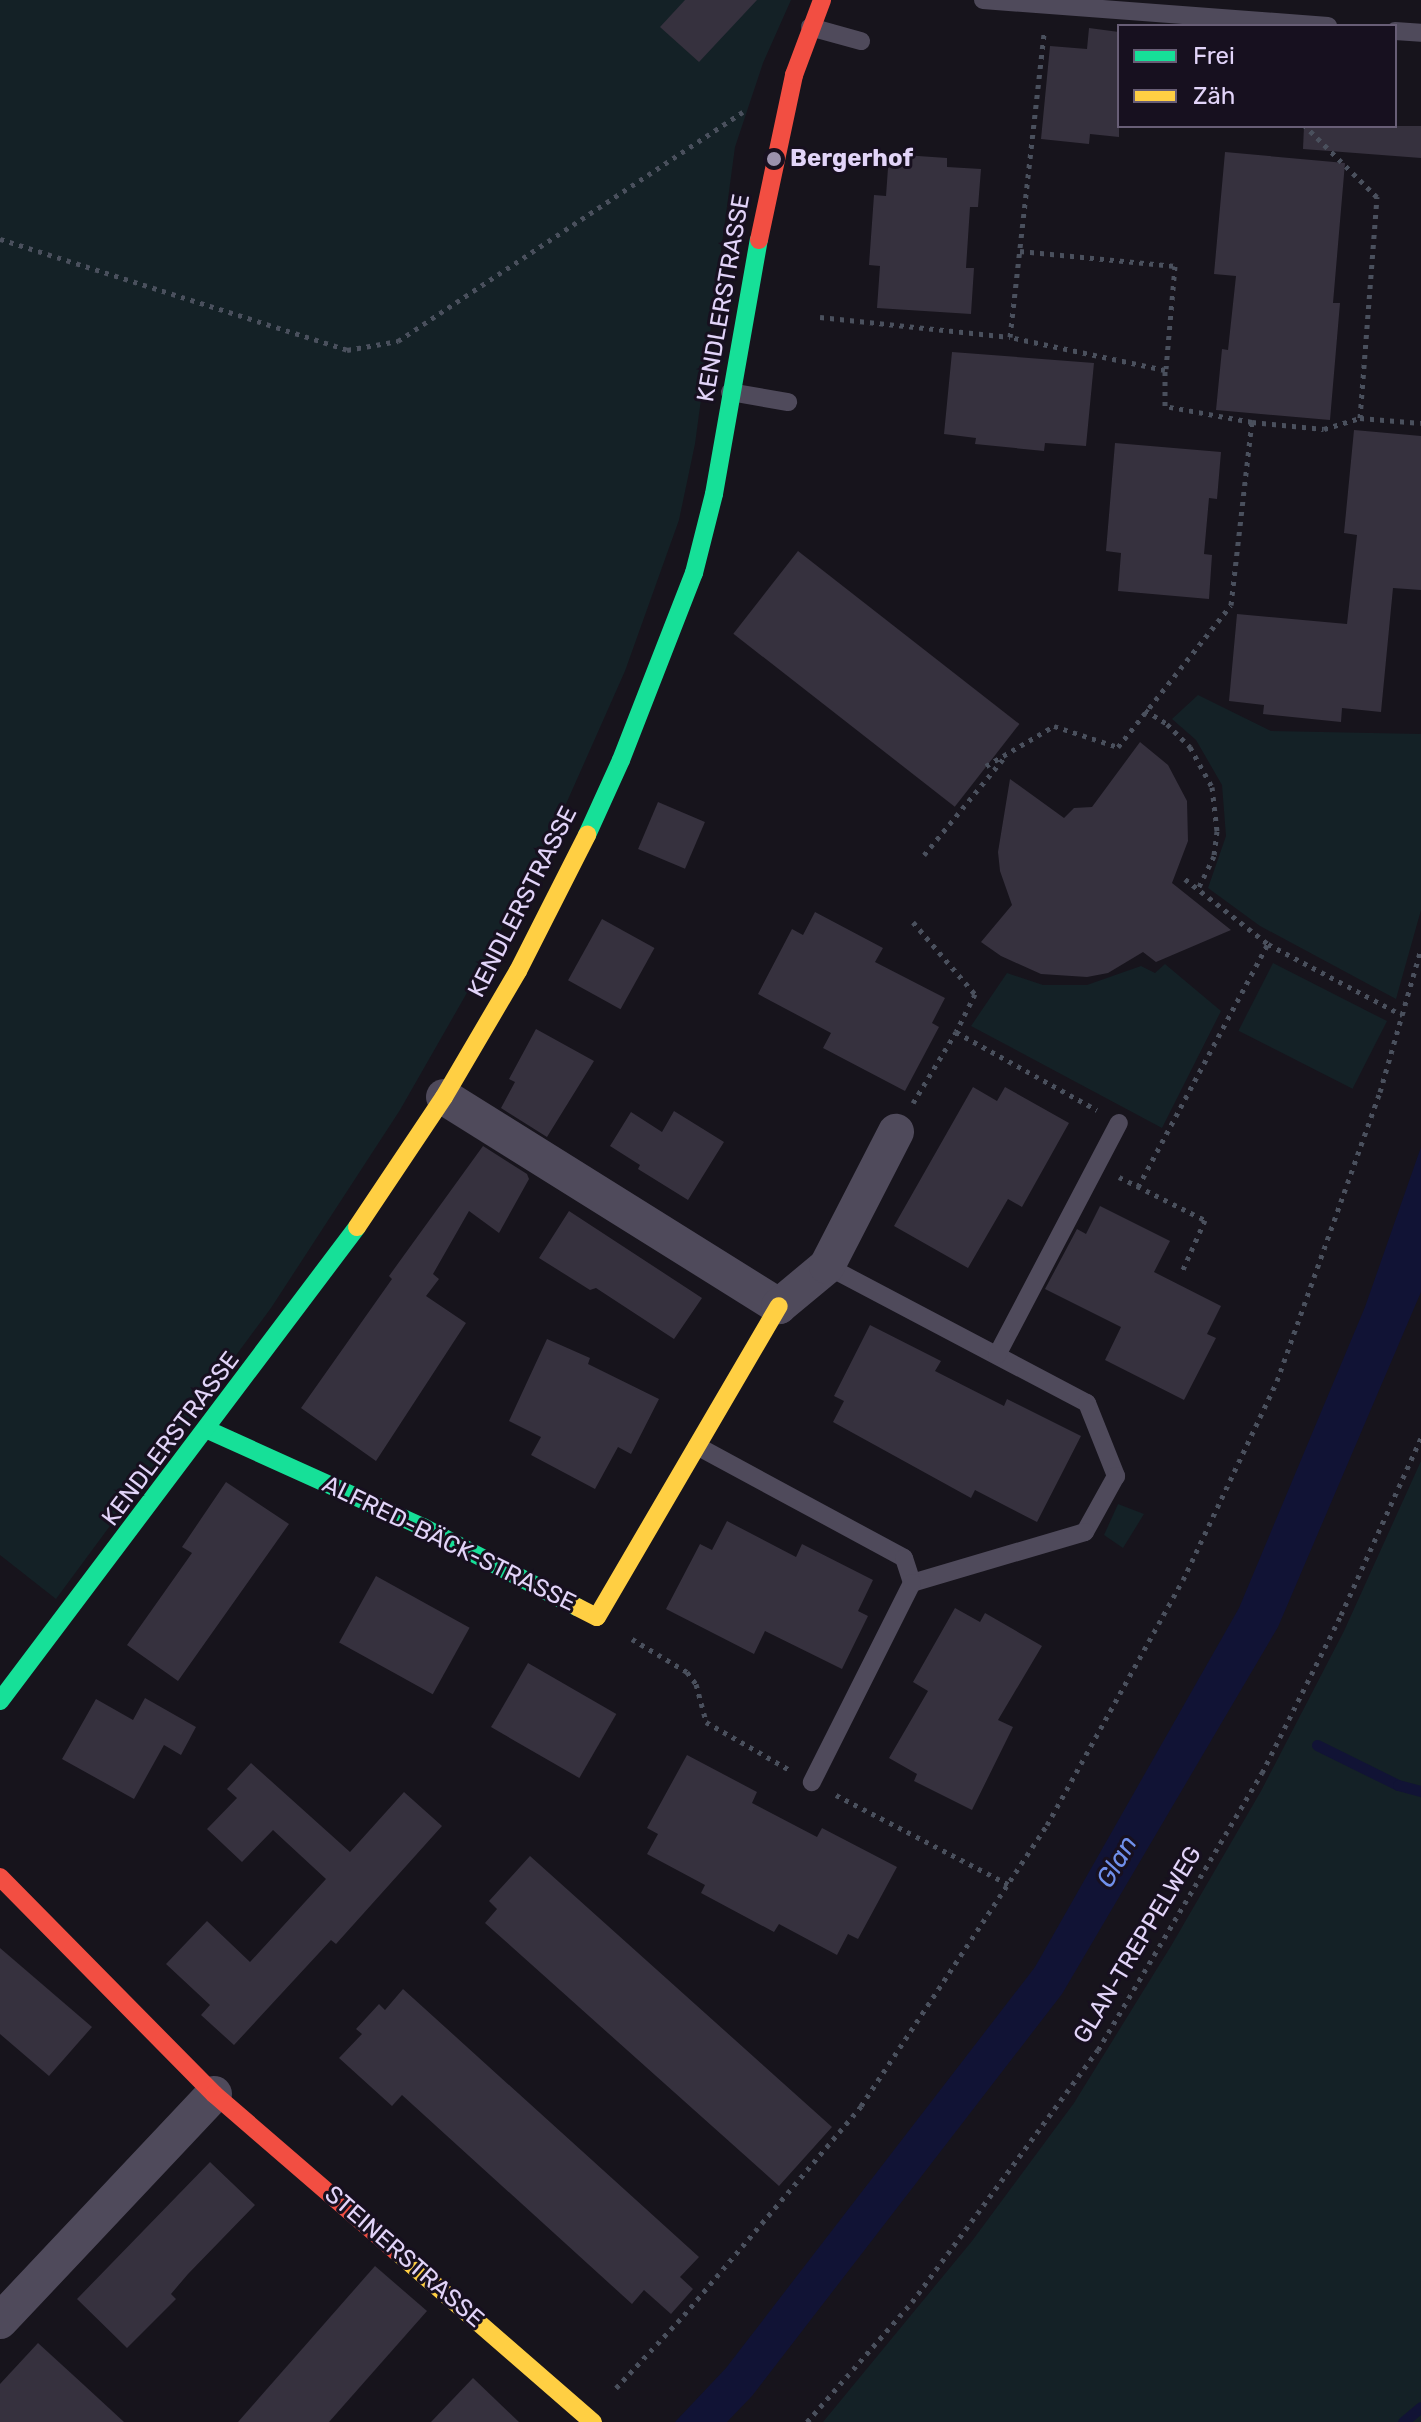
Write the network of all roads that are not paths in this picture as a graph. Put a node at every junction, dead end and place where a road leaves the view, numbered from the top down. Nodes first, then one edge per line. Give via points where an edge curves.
1 (822, 0) edge
2 (983, 0) edge
3 (1301, 24) edge
4 (810, 27) junction
5 (1397, 31) edge
6 (1421, 33) edge
7 (861, 41) dead end
8 (730, 392) junction
9 (788, 402) dead end
10 (444, 1097) junction
11 (1119, 1123) road end
12 (896, 1132) road end
13 (827, 1266) junction
14 (779, 1306) junction
15 (997, 1355) junction
16 (208, 1430) junction
17 (697, 1446) junction
18 (912, 1583) junction
19 (0, 1701) edge
20 (812, 1782) dead end
21 (0, 1877) edge
22 (214, 2094) junction
23 (0, 2321) edge
24 (591, 2420) edge

1 - 4 street, KENDLERSTRASSE
2 - 3 lane
4 - 7 lane
4 - 8 street, KENDLERSTRASSE via 774,159
5 - 6 lane
8 - 9 lane
8 - 10 street, KENDLERSTRASSE via 714,494 694,573 621,760 525,957
10 - 14 street
10 - 16 street, KENDLERSTRASSE via 334,1262
11 - 15 lane
12 - 13 street, ALFRED-BÄCK-STRASSE
13 - 14 street, ALFRED-BÄCK-STRASSE
13 - 15 lane
14 - 17 street, ALFRED-BÄCK-STRASSE
15 - 18 lane via 1087,1403 1116,1476 1085,1532
16 - 17 street, ALFRED-BÄCK-STRASSE via 423,1527 597,1617
16 - 19 street, KENDLERSTRASSE
17 - 18 lane via 904,1558
18 - 20 lane
21 - 22 street, STEINERSTRASSE
22 - 23 street
22 - 24 street, STEINERSTRASSE

